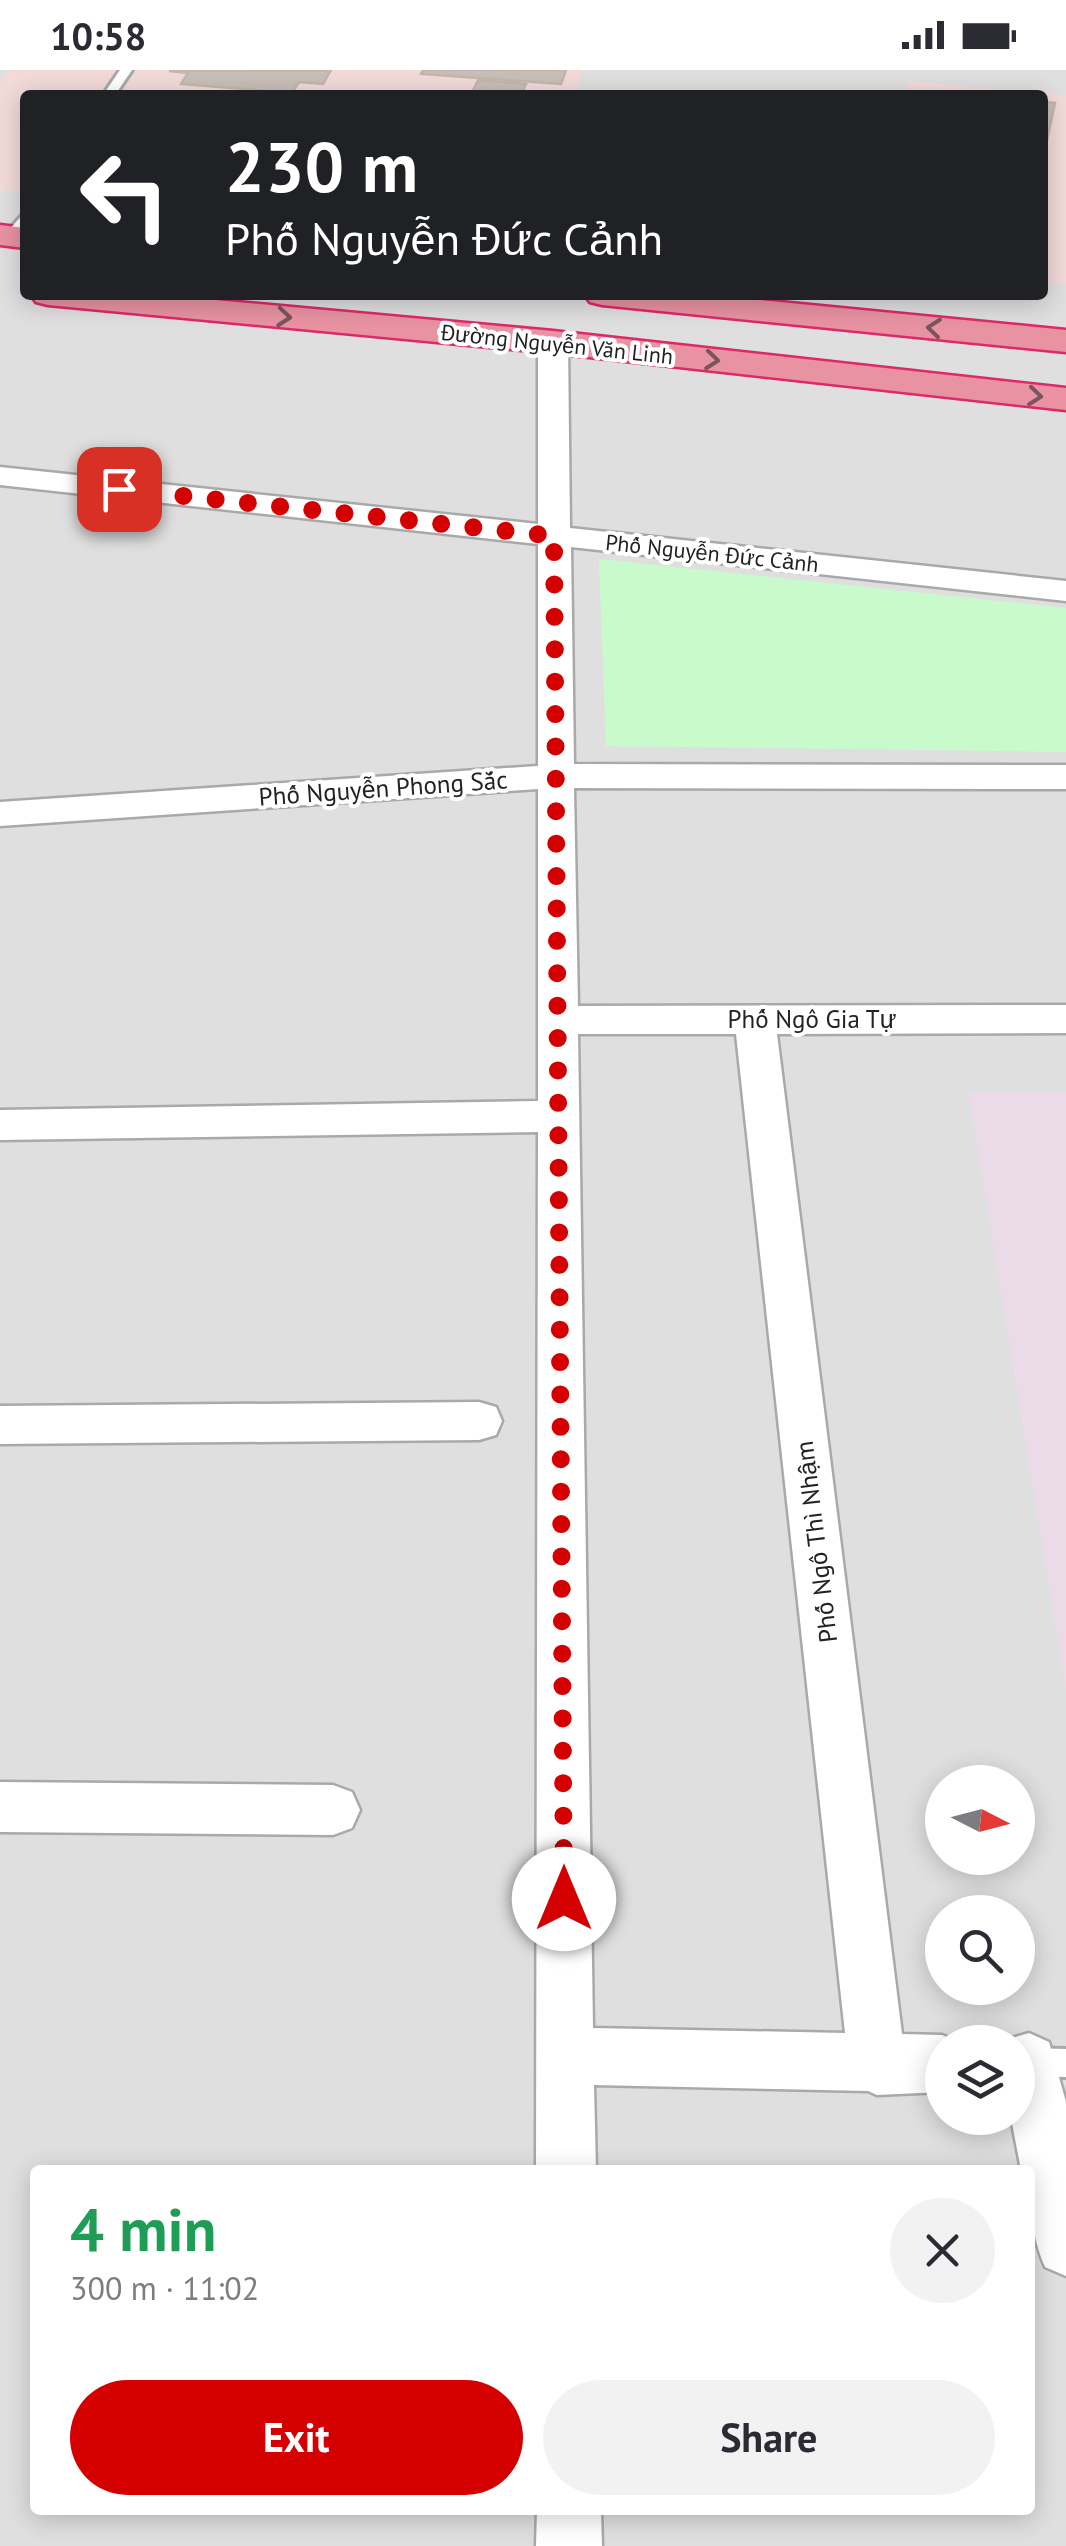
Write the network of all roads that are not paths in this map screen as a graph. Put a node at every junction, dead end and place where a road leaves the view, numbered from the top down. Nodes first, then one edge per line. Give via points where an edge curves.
1 (103, 300) edge
2 (652, 300) edge
3 (1066, 341) edge
4 (552, 342) junction
5 (1066, 399) edge
6 (0, 476) edge
7 (554, 536) junction
8 (1066, 591) edge
9 (556, 776) junction
10 (1066, 777) edge
11 (0, 814) edge
12 (755, 1019) junction
13 (558, 1020) junction
14 (1066, 1020) edge
15 (558, 1116) junction
16 (0, 1125) edge
17 (479, 1421) dead end
18 (0, 1425) edge
19 (0, 1807) edge
20 (333, 1810) dead end
21 (565, 2056) junction
22 (1037, 2063) edge
23 (925, 2065) edge
24 (877, 2066) junction
25 (566, 2165) edge
26 (1066, 2246) edge
27 (568, 2515) edge
28 (569, 2546) edge

1 -> 4 highway, Đường Nguyễn Văn Linh
3 -> 2 highway
4 -> 5 highway, Đường Nguyễn Văn Linh
4 - 7 street
6 - 7 street, Phố Nguyễn Đức Cảnh
7 - 8 street, Phố Nguyễn Đức Cảnh
7 - 9 street
9 - 10 street, Phố Nguyễn Phong Sắc
9 - 11 street, Phố Nguyễn Phong Sắc
9 - 13 street
12 - 13 street, Phố Ngô Gia Tự
12 - 14 street, Phố Ngô Gia Tự
12 - 24 street, Phố Ngô Thì Nhậm
13 - 15 street
15 - 16 street
15 - 21 street
17 - 18 street
19 - 20 street
21 - 24 street
21 - 25 street
22 - 26 street
23 - 24 street
27 - 28 street

